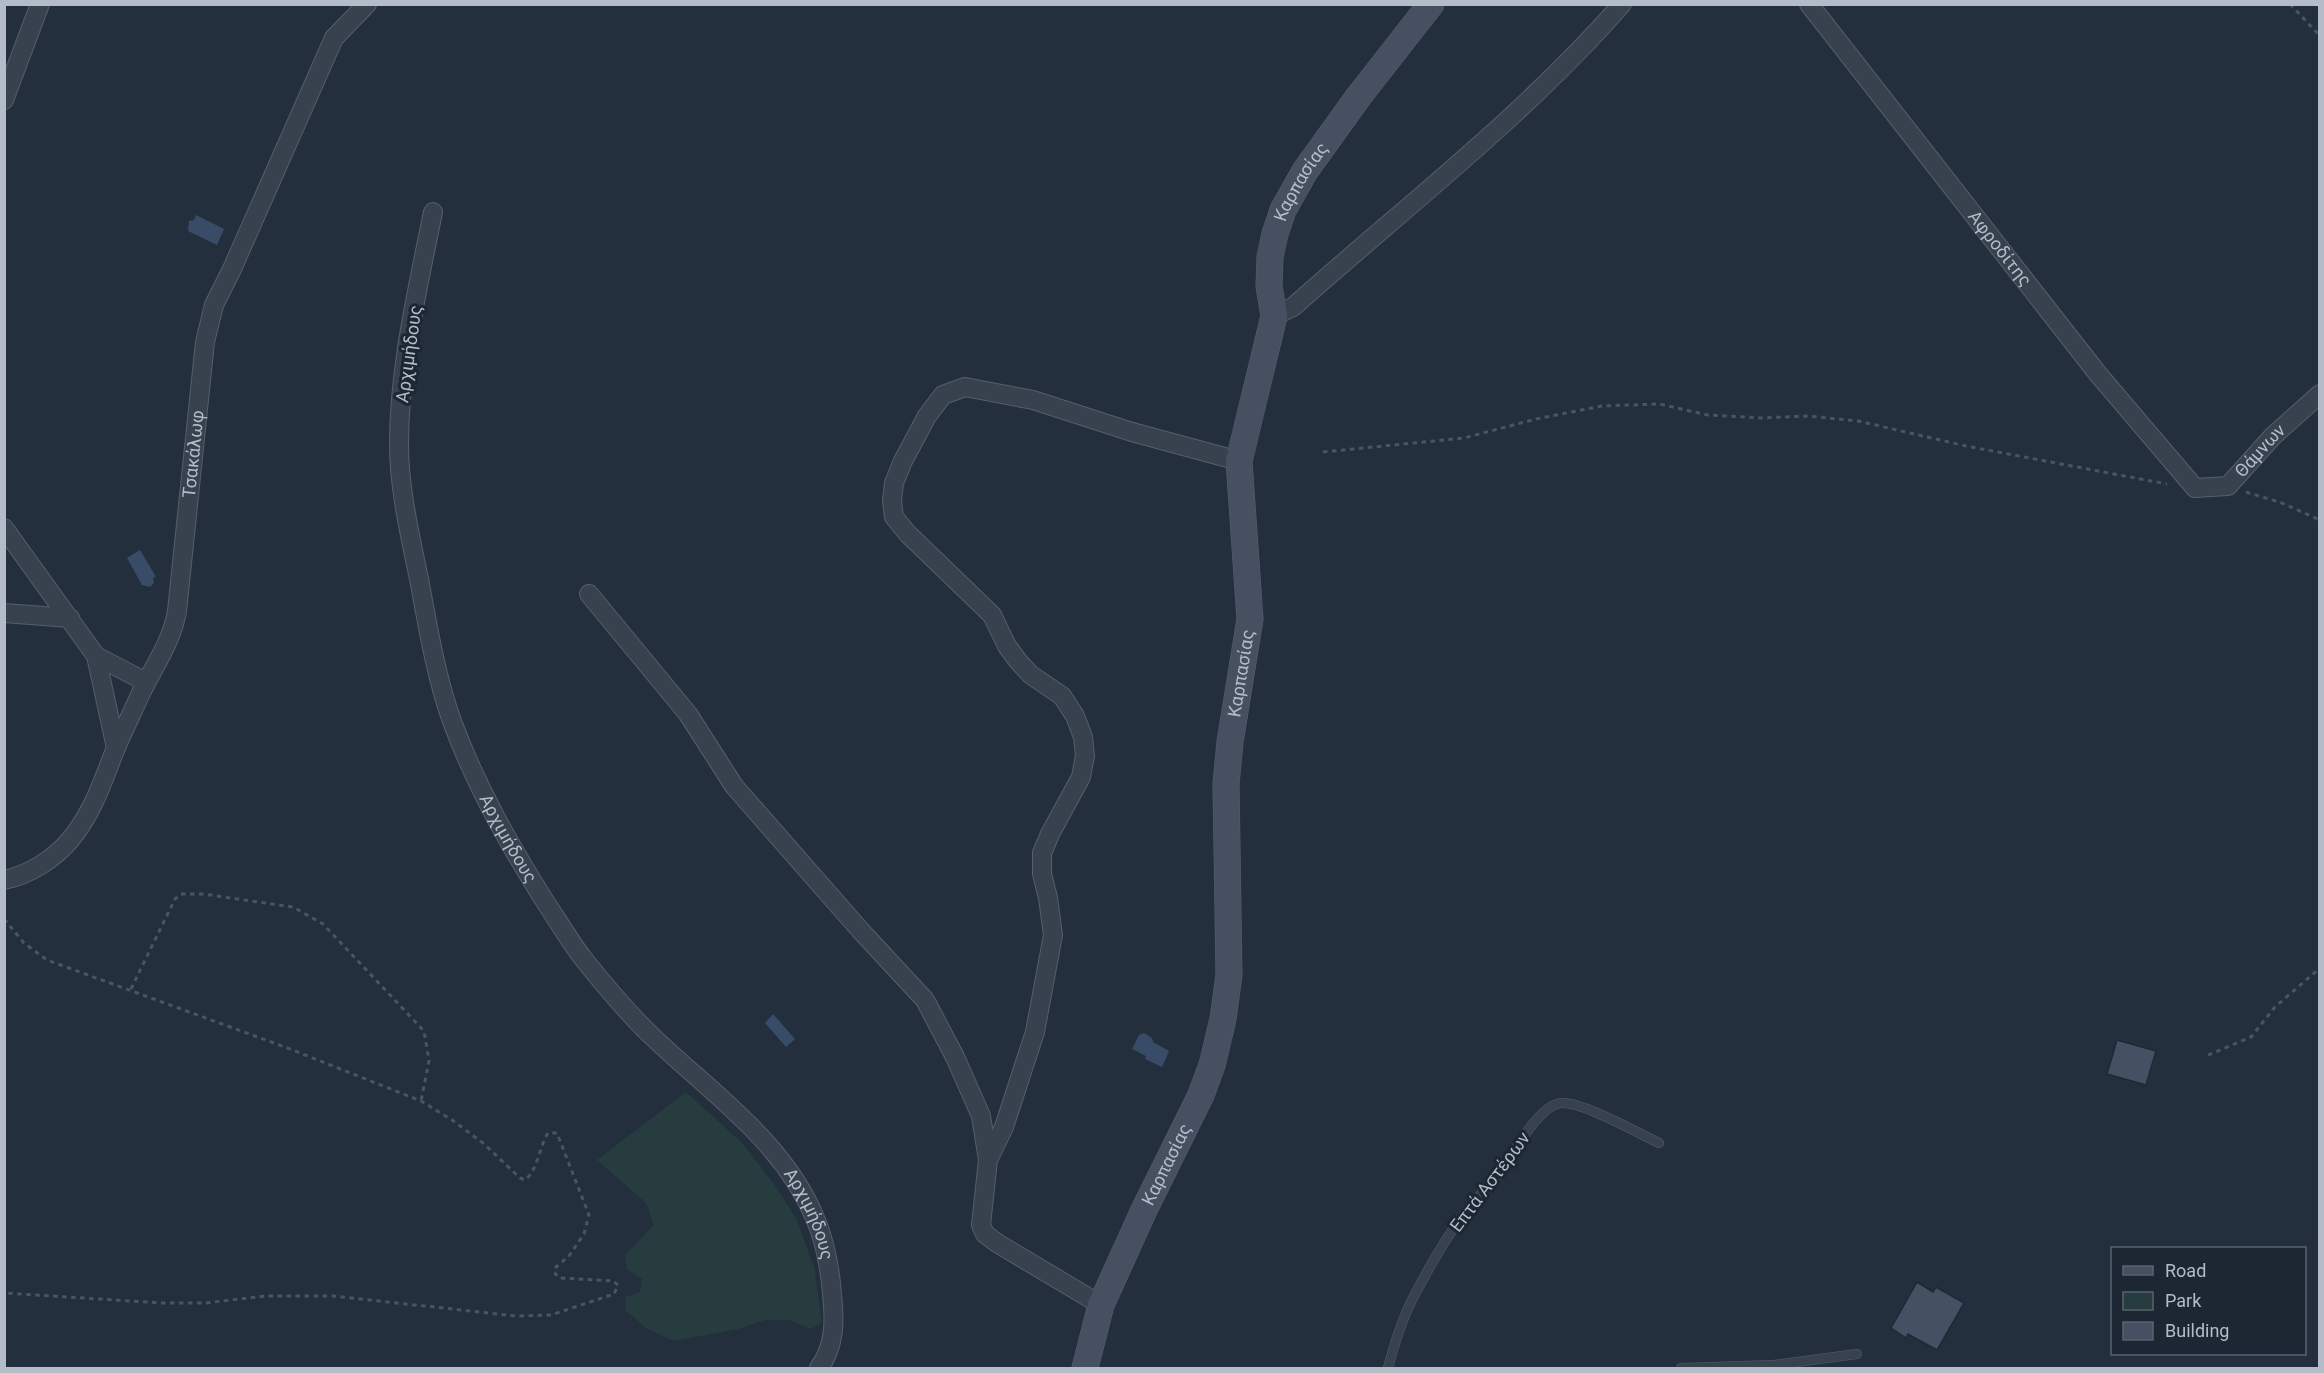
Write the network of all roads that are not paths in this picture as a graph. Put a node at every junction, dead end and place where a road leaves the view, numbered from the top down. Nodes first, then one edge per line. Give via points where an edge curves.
1 (40, 4) edge
2 (367, 4) edge
3 (1431, 4) edge
4 (1622, 4) edge
5 (1809, 4) edge
6 (4, 100) edge
7 (433, 212) dead end
8 (1274, 316) junction
9 (2319, 394) edge
10 (1239, 461) junction
11 (2195, 488) joint
12 (4, 528) edge
13 (589, 594) dead end
14 (4, 613) edge
15 (70, 618) junction
16 (96, 656) junction
17 (146, 682) junction
18 (116, 748) junction
19 (4, 880) edge
20 (1659, 1143) dead end
21 (988, 1160) junction
22 (1101, 1305) junction
23 (1857, 1354) dead end
24 (819, 1368) edge
25 (1085, 1368) edge
26 (1388, 1368) edge
27 (1681, 1368) edge

1 - 6 street
2 - 17 street, Τσακάλωφ via 334,38 211,313 175,623
3 - 8 street, Καρπασίας via 1305,171 1283,210 1270,257
4 - 8 street via 1500,126 1293,307
5 - 11 street, Αφροδίτης via 2098,374
7 - 24 street, Αρχιμήδους via 412,318 401,395 399,445 426,616 452,721 489,806 579,952 614,997 654,1039 740,1116 793,1178 815,1218 830,1270 834,1331 827,1358
8 - 10 street, Καρπασίας
9 - 11 street, Θάμνων via 2273,436 2228,486
10 - 21 street via 1033,400 965,387 943,395 914,440 894,483 894,517 992,615 1017,661 1062,696 1083,737 1081,777 1042,853 1053,935 1035,1032 1004,1127
10 - 22 street, Καρπασίας via 1250,619 1226,784 1229,975 1223,1019 1201,1095
12 - 15 street
13 - 21 street via 688,714 734,786 925,1000 981,1116
14 - 15 street
15 - 16 street
16 - 17 street
16 - 18 street
17 - 18 street, Τσακάλωφ
18 - 19 street, Τσακάλωφ via 96,799 72,838 38,866
20 - 26 lane, Επτά Αστέρων via 1575,1106 1562,1103 1548,1107 1458,1221 1412,1300
21 - 22 street via 981,1226 985,1234
22 - 25 street, Καρπασίας
23 - 27 lane via 1774,1365

